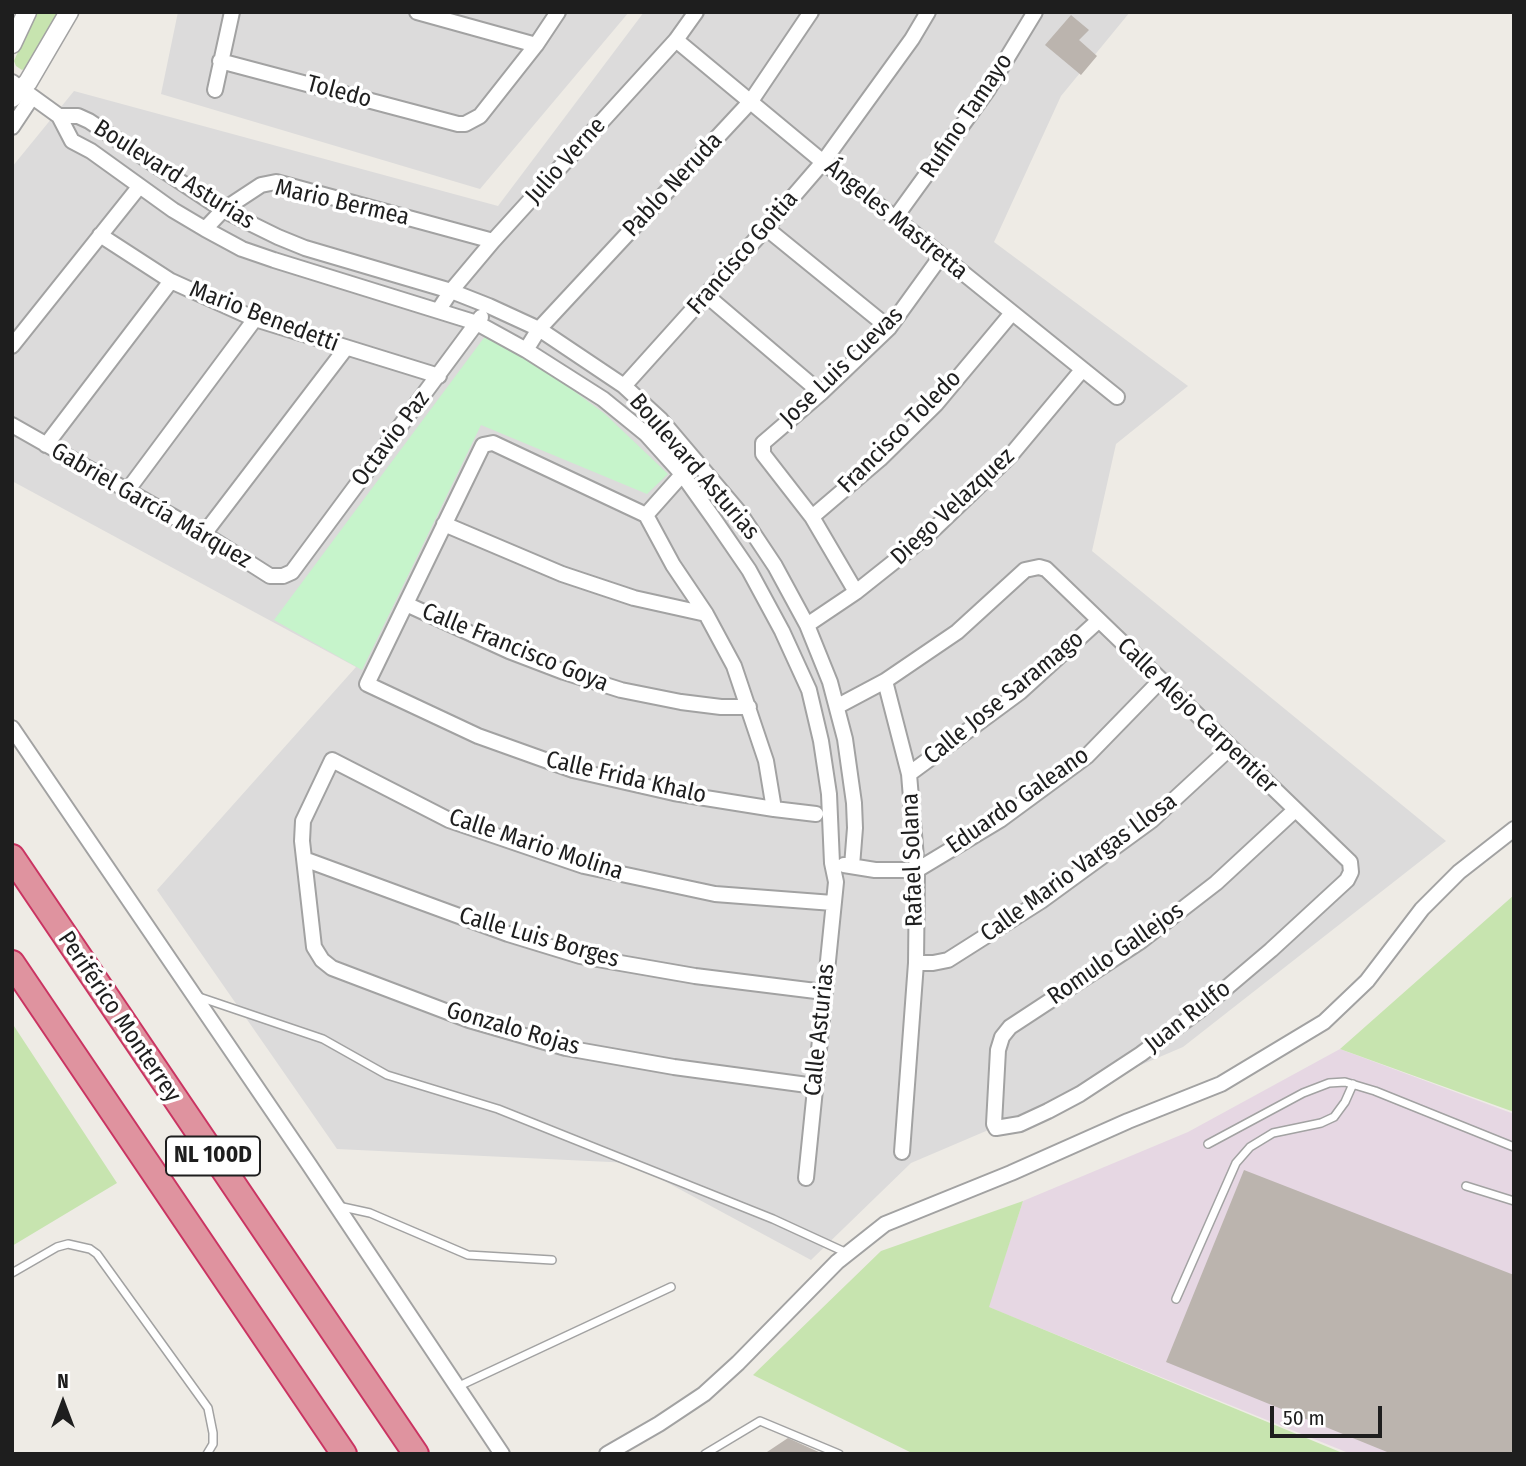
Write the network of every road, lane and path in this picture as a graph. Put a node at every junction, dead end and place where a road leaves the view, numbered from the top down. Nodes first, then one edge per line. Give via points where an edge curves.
1 (69, 12) edge
2 (232, 12) edge
3 (417, 12) edge
4 (558, 12) edge
5 (696, 12) edge
6 (811, 12) edge
7 (928, 12) edge
8 (1035, 12) edge
9 (437, 15) edge
10 (676, 40) junction
11 (536, 45) junction
12 (220, 61) junction
13 (215, 90) dead end
14 (20, 91) edge
15 (751, 101) junction
16 (59, 116) junction
17 (12, 127) edge
18 (823, 162) junction
19 (139, 187) junction
20 (223, 211) junction
21 (895, 218) junction
22 (766, 228) junction
23 (205, 229) junction
24 (100, 235) junction
25 (493, 241) junction
26 (942, 256) junction
27 (171, 281) junction
28 (451, 292) junction
29 (706, 295) junction
30 (489, 306) junction
31 (438, 311) junction
32 (1012, 313) junction
33 (255, 319) junction
34 (477, 323) junction
35 (889, 328) junction
36 (539, 329) junction
37 (12, 346) edge
38 (346, 348) junction
39 (526, 350) junction
40 (1082, 370) junction
41 (439, 376) junction
42 (624, 386) junction
43 (821, 393) junction
44 (1117, 397) dead end
45 (12, 425) edge
46 (46, 445) junction
47 (695, 460) junction
48 (682, 474) junction
49 (127, 492) junction
50 (646, 515) junction
51 (812, 517) junction
52 (444, 524) junction
53 (204, 534) junction
54 (292, 572) joint
55 (856, 592) junction
56 (406, 604) junction
57 (706, 614) junction
58 (1098, 621) junction
59 (807, 625) junction
60 (1161, 680) junction
61 (885, 681) junction
62 (838, 706) junction
63 (749, 707) junction
64 (12, 728) edge
65 (1230, 748) junction
66 (332, 760) joint
67 (909, 774) junction
68 (774, 809) junction
69 (1295, 810) junction
70 (816, 814) dead end
71 (1514, 829) edge
72 (12, 857) edge
73 (304, 859) junction
74 (1350, 862) joint
75 (832, 863) junction
76 (852, 866) junction
77 (917, 870) junction
78 (836, 882) junction
79 (833, 903) junction
80 (12, 963) edge
81 (916, 963) junction
82 (824, 992) junction
83 (195, 996) junction
84 (1353, 1084) junction
85 (815, 1086) junction
86 (994, 1124) joint
87 (1208, 1144) dead end
88 (1514, 1147) edge
89 (902, 1152) dead end
90 (806, 1178) dead end
91 (1466, 1186) dead end
92 (1514, 1201) edge
93 (337, 1206) junction
94 (848, 1253) junction
95 (552, 1260) dead end
96 (12, 1273) edge
97 (671, 1287) dead end
98 (1176, 1299) dead end
99 (456, 1387) junction
100 (207, 1454) edge
101 (344, 1454) edge
102 (416, 1454) edge
103 (502, 1454) edge
104 (607, 1454) edge
105 (705, 1454) edge
106 (839, 1454) edge

1 - 14 street
2 - 12 street
3 - 9 street
4 - 11 street
5 - 10 street, Julio Verne
6 - 15 street, Pablo Neruda
7 - 18 street, Francisco Goitia
8 - 21 street, Rufino Tamayo via 987,91
9 - 11 street
10 - 15 street, Ángeles Mastretta
10 - 25 street, Julio Verne
11 - 12 street, Toledo via 480,116 458,124
12 - 13 street
14 - 16 street, Boulevard Asturias
14 - 17 street
15 - 18 street, Ángeles Mastretta
15 - 36 street, Pablo Neruda
16 - 19 street, Boulevard Asturias via 72,141
16 - 20 street, Boulevard Asturias via 89,121
18 - 21 street, Ángeles Mastretta
18 - 22 street, Francisco Goitia
19 - 23 street, Boulevard Asturias
19 - 24 street
20 - 23 street, Mario Bermea
20 - 25 street, Mario Bermea via 261,185 276,182
20 - 28 street, Boulevard Asturias via 304,247
21 - 26 street, Ángeles Mastretta
22 - 29 street, Francisco Goitia
22 - 35 street
23 - 31 street, Boulevard Asturias via 274,260
24 - 27 street, Mario Benedetti
24 - 37 street
25 - 28 street, Julio Verne
26 - 32 street, Ángeles Mastretta
26 - 35 street, Jose Luis Cuevas
27 - 33 street, Mario Benedetti
27 - 46 street
28 - 30 street, Boulevard Asturias
28 - 31 street, Julio Verne
29 - 42 street, Francisco Goitia
29 - 43 street
30 - 34 street, Octavio Paz
30 - 36 street, Boulevard Asturias
31 - 34 street, Boulevard Asturias
32 - 40 street, Ángeles Mastretta
32 - 51 street, Francisco Toledo via 936,404
33 - 38 street, Mario Benedetti
33 - 49 street
34 - 39 street, Boulevard Asturias
34 - 41 street, Octavio Paz
35 - 43 street, Jose Luis Cuevas
36 - 39 street, Pablo Neruda
36 - 42 street, Boulevard Asturias
38 - 41 street, Mario Benedetti
38 - 53 street
39 - 48 street, Boulevard Asturias via 603,399 646,434
40 - 44 street, Ángeles Mastretta
40 - 55 street, Diego Velazquez via 1011,456 929,534
41 - 54 street, Octavio Paz
42 - 47 street, Boulevard Asturias
43 - 51 street, Jose Luis Cuevas via 762,446 763,454
45 - 46 street, Gabriel García Márquez
46 - 49 street, Gabriel García Márquez
47 - 48 street
47 - 59 street, Boulevard Asturias via 739,512
48 - 50 street
48 - 75 street, Boulevard Asturias via 749,569 809,691 830,794
49 - 53 street, Gabriel García Márquez
50 - 52 street via 486,443
50 - 57 street
51 - 55 street
52 - 56 street
52 - 57 street via 562,574 634,598
53 - 54 street, Gabriel García Márquez via 270,576
55 - 59 street, Diego Velazquez
56 - 63 street, Calle Francisco Goya via 509,651 621,690 681,702
56 - 68 street, Calle Frida Khalo via 367,684 478,736 573,771
57 - 63 street via 734,666
58 - 60 street, Calle Alejo Carpentier
58 - 61 street, Calle Alejo Carpentier via 1046,569 1035,566 1025,569 957,632
58 - 67 street, Calle Jose Saramago via 1020,692
59 - 62 street, Boulevard Asturias
60 - 65 street, Calle Alejo Carpentier
60 - 77 street, Eduardo Galeano via 1087,756 1000,820
61 - 62 street
61 - 67 street, Rafael Solana
62 - 76 street, Boulevard Asturias via 854,803
63 - 68 street via 766,761
64 - 83 street
65 - 69 street, Calle Alejo Carpentier
65 - 81 street, Calle Mario Vargas Llosa via 1152,820 1041,901 948,960
66 - 73 street, Gonzalo Rojas via 303,821
66 - 79 street, Calle Mario Molina via 449,820 584,866 715,894
67 - 77 street, Rafael Solana
68 - 70 street, Calle Frida Khalo
69 - 74 street, Calle Alejo Carpentier
69 - 86 street, Romulo Gallejos via 1216,883 1152,933 1010,1027 998,1050
71 - 94 street via 1422,909 1367,981 1324,1022 1221,1084 885,1224
72 - 102 highway, Periférico Monterrey / NL 100D
73 - 82 street, Calle Luis Borges via 580,956
73 - 85 street, Gonzalo Rojas via 314,947 332,968 469,1020 566,1048
74 - 86 street, Juan Rulfo via 1347,880 1205,1006 1141,1054 1048,1111 1006,1128
75 - 76 street
75 - 78 street, Calle Asturias
76 - 77 street
76 - 78 street
77 - 81 street, Rafael Solana
78 - 79 street, Calle Asturias
79 - 82 street, Calle Asturias
80 - 101 highway, NL 100D
81 - 89 street, Rafael Solana
82 - 85 street, Calle Asturias
83 - 93 street
83 - 94 lane via 323,1039 387,1075 498,1109
84 - 87 lane via 1329,1083 1303,1093
84 - 88 lane
84 - 98 lane via 1334,1117 1273,1133 1250,1147 1236,1163
85 - 90 street, Calle Asturias
91 - 92 lane
93 - 95 lane via 370,1213 468,1255
93 - 99 street
94 - 104 street via 704,1394
96 - 100 lane via 68,1244 97,1254 208,1408 213,1433
97 - 99 lane
99 - 103 street
105 - 106 lane via 760,1421

